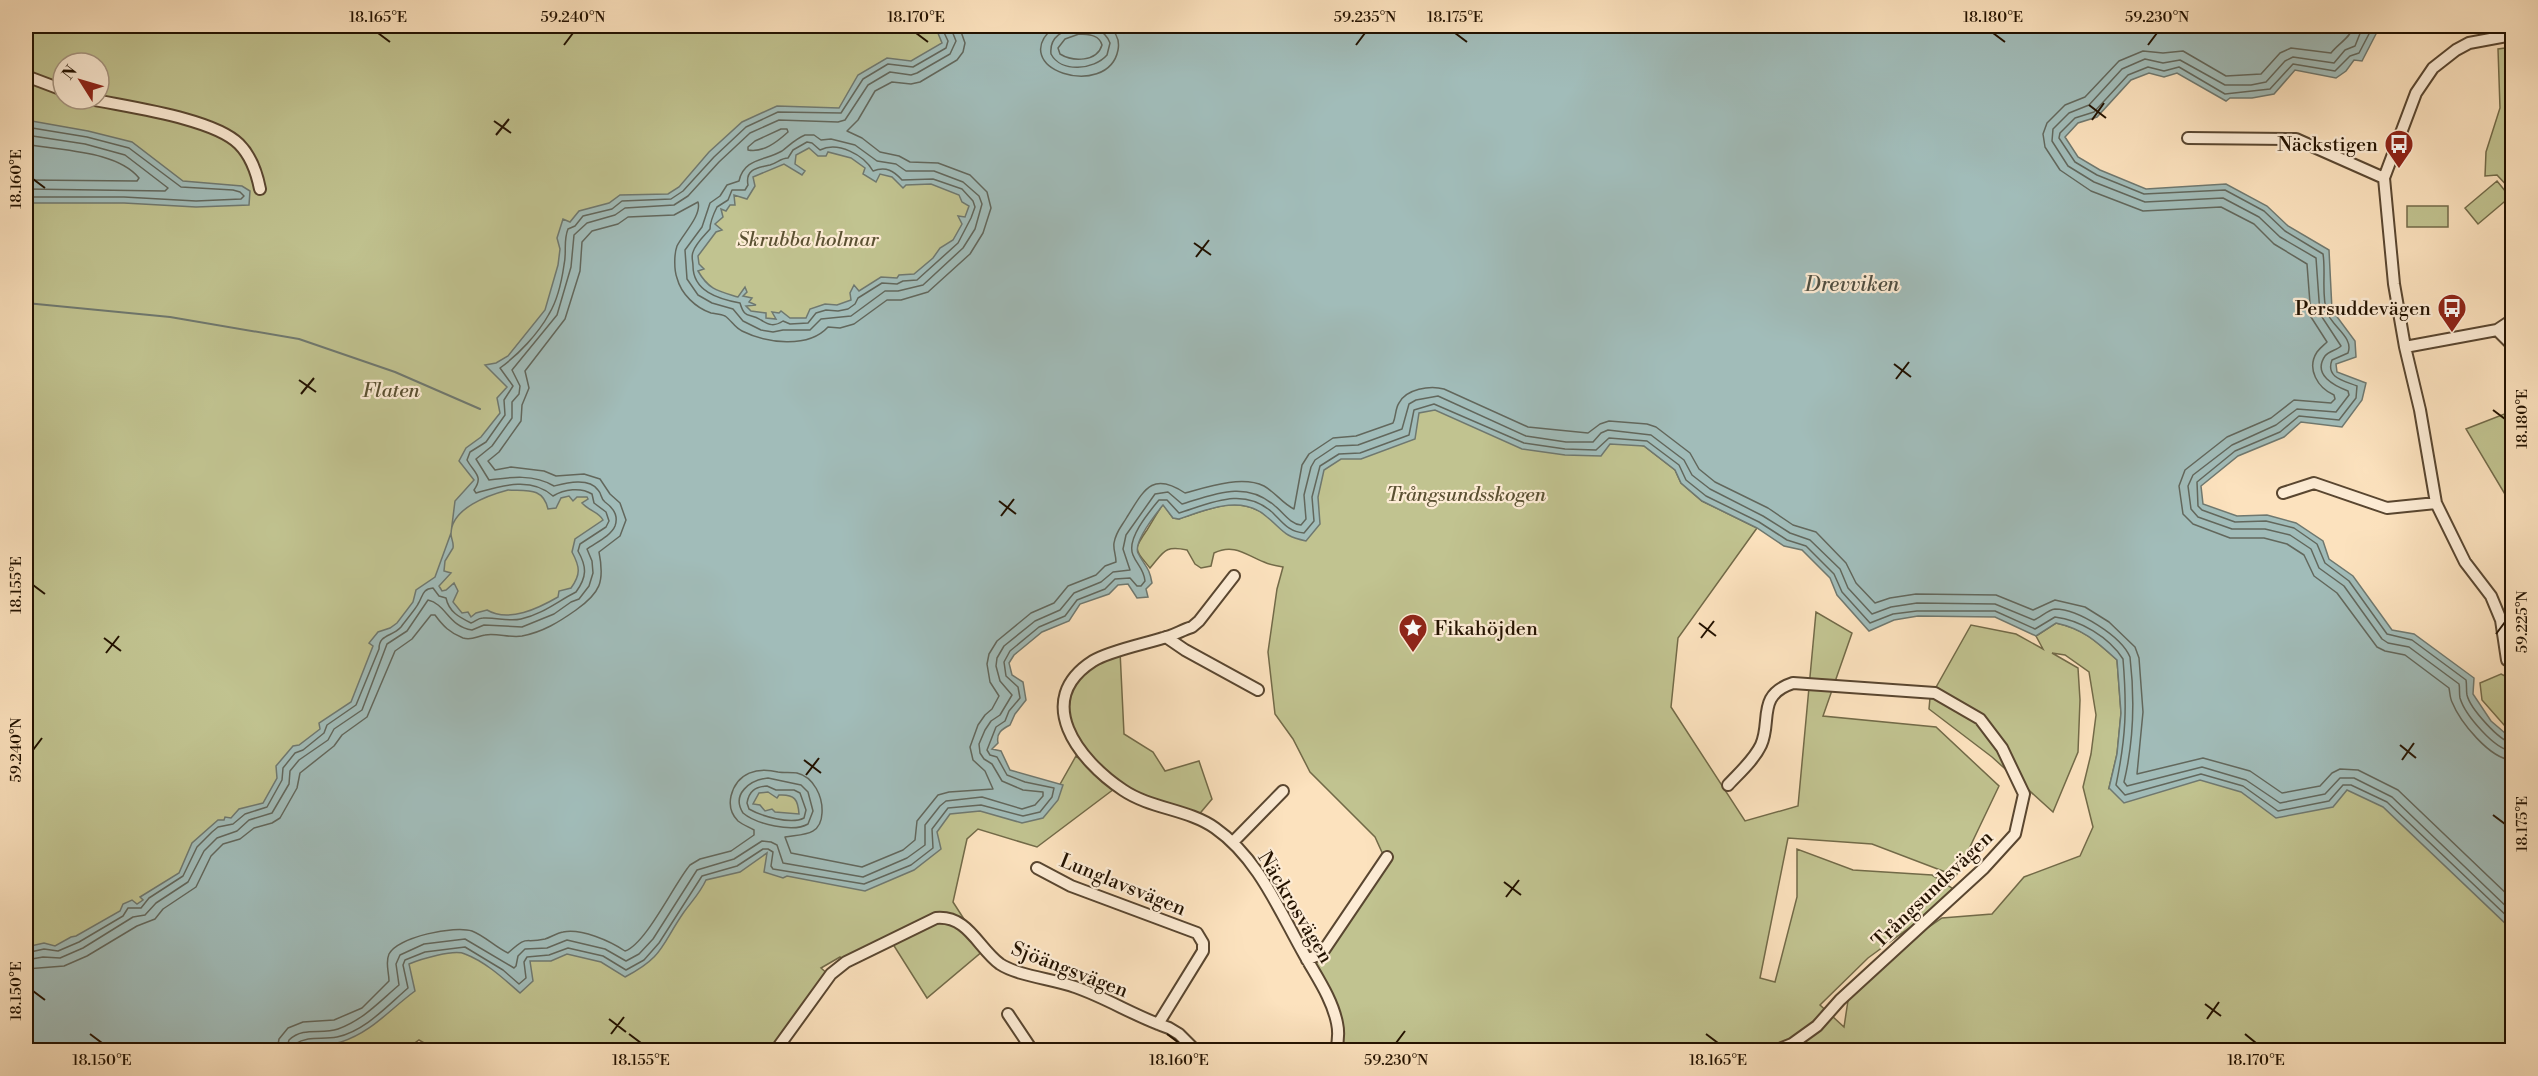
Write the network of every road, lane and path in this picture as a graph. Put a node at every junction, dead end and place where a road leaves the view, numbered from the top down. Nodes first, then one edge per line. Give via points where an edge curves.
1 (2512, 35) edge
2 (26, 76) edge
3 (51, 85) edge
4 (111, 103) edge
5 (2188, 138) dead end
6 (2384, 178) junction
7 (260, 189) dead end
8 (2512, 320) edge
9 (2497, 330) junction
10 (2512, 345) edge
11 (2405, 347) junction
12 (2283, 493) dead end
13 (2436, 503) junction
14 (1234, 576) dead end
15 (1166, 637) junction
16 (2507, 660) dead end
17 (1258, 690) dead end
18 (1728, 785) dead end
19 (1283, 791) dead end
20 (1233, 842) junction
21 (1386, 857) dead end
22 (1037, 868) dead end
23 (1307, 960) junction
24 (1008, 1014) dead end
25 (1158, 1024) junction
26 (776, 1050) edge
27 (1032, 1050) edge
28 (1195, 1050) edge
29 (1336, 1050) edge
30 (1777, 1050) edge

1 - 6 street via 2469,43 2433,68 2416,93
2 - 3 street
4 - 7 street via 166,114 226,134 249,158
5 - 6 street via 2296,139
6 - 11 street via 2394,284
8 - 9 street
9 - 10 street
9 - 11 street
11 - 13 street
12 - 13 street via 2314,483 2387,508
13 - 16 street via 2465,562 2491,596 2501,620
14 - 15 street, Näckrosvägen via 1199,621
15 - 17 street
15 - 20 street, Näckrosvägen via 1094,660 1070,681 1063,696 1063,711 1076,744 1123,790 1203,821
18 - 30 street, Trångsundsvägen via 1761,745 1765,713 1774,695 1782,686 1793,683 1935,693 1980,719 2002,748 2024,794 2015,834 1984,868 1840,1000 1817,1026
19 - 20 street
20 - 23 street, Näckrosvägen via 1273,895
21 - 23 street via 1322,953
22 - 25 street, Lunglavsvägen via 1071,886 1197,933 1203,951
23 - 29 street, Näckrosvägen via 1327,994 1337,1024
24 - 27 street
25 - 26 street, Sjöängsvägen via 1074,986 1002,965 966,927 946,917 936,918 846,962 831,974
25 - 28 street, Sjöängsvägen via 1179,1034

